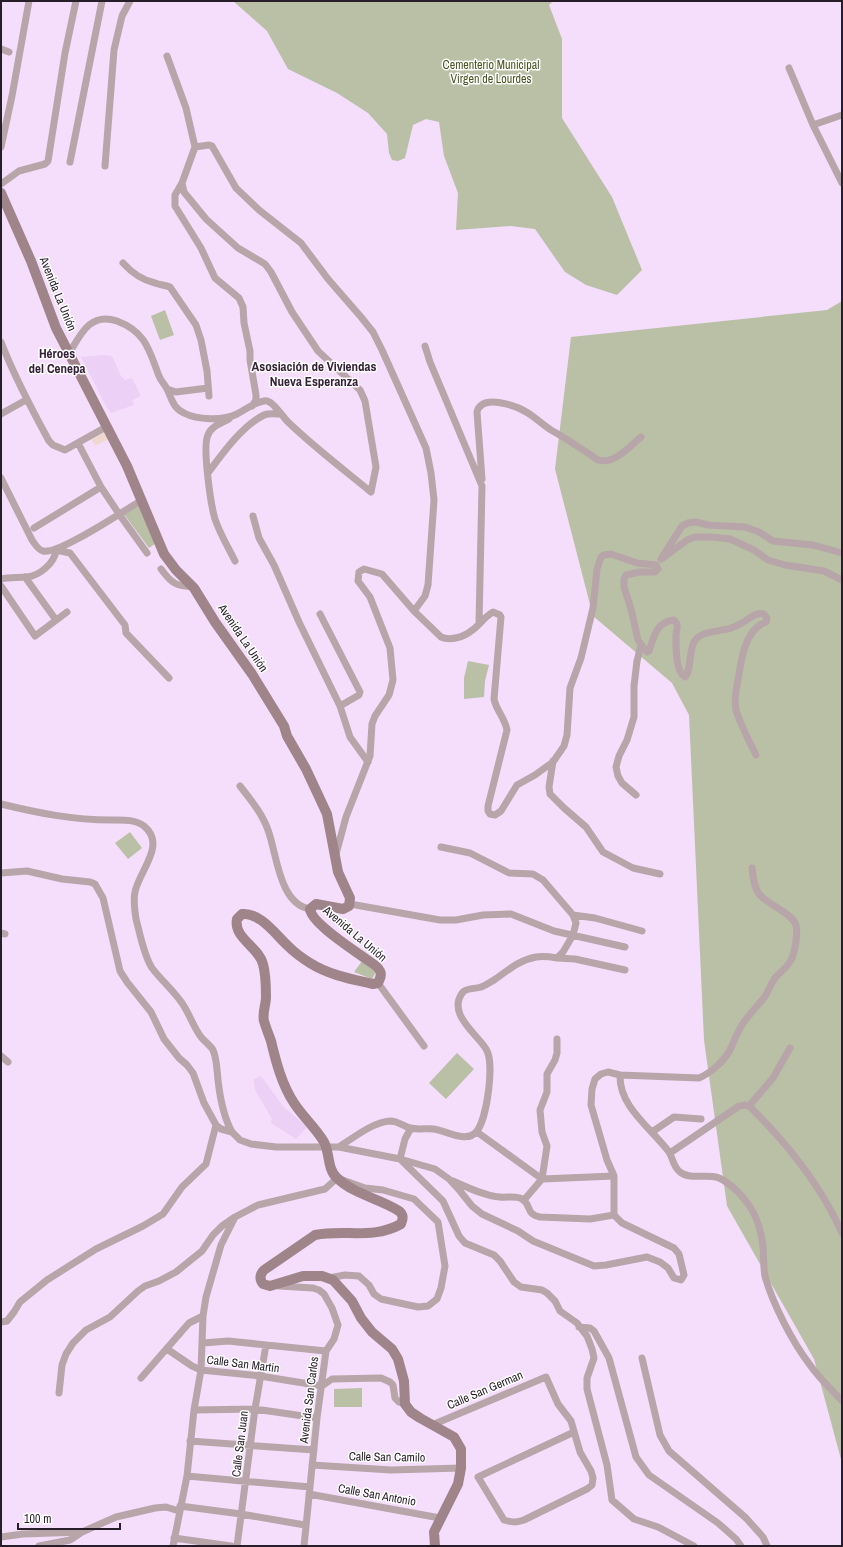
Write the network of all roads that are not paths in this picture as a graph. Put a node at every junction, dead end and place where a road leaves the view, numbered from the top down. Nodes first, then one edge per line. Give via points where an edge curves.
1 (76, 1) edge
2 (102, 1) edge
3 (130, 1) edge
4 (27, 2) edge
5 (1, 49) edge
6 (9, 52) dead end
7 (167, 56) dead end
8 (789, 68) dead end
9 (842, 115) edge
10 (813, 125) junction
11 (1, 147) edge
12 (195, 147) junction
13 (70, 162) dead end
14 (105, 166) dead end
15 (182, 183) junction
16 (842, 183) edge
17 (1, 184) edge
18 (1, 193) edge
19 (123, 262) dead end
20 (1, 342) edge
21 (426, 346) dead end
22 (70, 352) junction
23 (208, 388) junction
24 (167, 389) junction
25 (209, 396) dead end
26 (26, 400) junction
27 (252, 406) junction
28 (1, 414) edge
29 (280, 414) junction
30 (235, 416) junction
31 (106, 427) junction
32 (641, 437) dead end
33 (78, 443) junction
34 (208, 473) junction
35 (1, 478) edge
36 (482, 486) junction
37 (101, 487) junction
38 (142, 500) junction
39 (119, 514) junction
40 (253, 516) dead end
41 (34, 528) dead end
42 (56, 550) junction
43 (147, 553) dead end
44 (842, 553) edge
45 (235, 561) dead end
46 (659, 562) junction
47 (161, 569) dead end
48 (25, 577) junction
49 (1, 579) edge
50 (842, 580) edge
51 (1, 586) edge
52 (194, 588) junction
53 (414, 611) junction
54 (67, 612) dead end
55 (320, 614) dead end
56 (56, 620) junction
57 (479, 624) junction
58 (642, 645) junction
59 (169, 678) dead end
60 (340, 706) junction
61 (756, 755) dead end
62 (553, 761) junction
63 (368, 762) junction
64 (240, 786) dead end
65 (636, 796) dead end
66 (1, 804) edge
67 (441, 847) dead end
68 (335, 859) junction
69 (752, 868) dead end
70 (1, 873) edge
71 (660, 874) dead end
72 (350, 904) junction
73 (310, 909) junction
74 (573, 915) junction
75 (642, 931) dead end
76 (573, 935) junction
77 (626, 947) dead end
78 (557, 958) junction
79 (625, 970) dead end
80 (378, 983) junction
81 (557, 1039) dead end
82 (424, 1046) dead end
83 (790, 1048) dead end
84 (1, 1056) edge
85 (8, 1062) dead end
86 (620, 1075) junction
87 (749, 1106) junction
88 (701, 1119) dead end
89 (216, 1125) junction
90 (411, 1128) junction
91 (232, 1132) junction
92 (477, 1132) junction
93 (652, 1132) junction
94 (339, 1147) junction
95 (326, 1148) junction
96 (670, 1153) junction
97 (400, 1159) junction
98 (614, 1176) junction
99 (337, 1178) junction
100 (449, 1179) junction
101 (542, 1180) junction
102 (524, 1200) junction
103 (614, 1215) junction
104 (235, 1217) junction
105 (842, 1233) edge
106 (329, 1278) junction
107 (270, 1286) junction
108 (203, 1316) junction
109 (1, 1322) edge
110 (579, 1327) junction
111 (203, 1342) junction
112 (266, 1345) junction
113 (168, 1349) junction
114 (326, 1351) junction
115 (642, 1358) dead end
116 (201, 1370) junction
117 (260, 1376) junction
118 (141, 1378) dead end
119 (322, 1386) junction
120 (59, 1393) dead end
121 (842, 1401) edge
122 (405, 1404) junction
123 (255, 1409) junction
124 (194, 1410) junction
125 (317, 1418) junction
126 (432, 1425) junction
127 (574, 1432) junction
128 (190, 1441) junction
129 (251, 1445) junction
130 (314, 1450) junction
131 (312, 1465) junction
132 (461, 1468) junction
133 (187, 1476) junction
134 (246, 1482) junction
135 (310, 1491) junction
136 (180, 1508) junction
137 (241, 1514) junction
138 (440, 1518) junction
139 (305, 1525) junction
140 (82, 1532) junction
141 (1, 1537) edge
142 (174, 1538) junction
143 (39, 1546) edge
144 (173, 1546) edge
145 (231, 1546) edge
146 (237, 1546) edge
147 (304, 1546) edge
148 (435, 1546) edge
149 (692, 1546) edge
150 (741, 1546) edge
151 (768, 1546) edge

1 - 17 street via 48,161 19,171
2 - 13 street
3 - 14 street via 122,16 114,50
4 - 11 street
5 - 6 street
7 - 12 street via 186,108
8 - 10 street
9 - 10 street
10 - 16 street
12 - 15 street
12 - 53 street via 212,146 236,188 301,243 328,280 373,332 382,350 426,448 434,500 428,585 425,596
15 - 27 street via 175,195 176,210 201,248 215,278 239,298 243,307 256,395
15 - 29 street via 184,192 206,219 238,248 265,264 272,272 292,312 318,351 360,390 365,401 376,467 371,492
18 - 22 main road, Avenida La Unión via 31,261 56,328
19 - 23 street via 139,277 166,285 173,290 196,325 208,371
20 - 26 street
21 - 36 street via 430,362
22 - 24 street via 82,330 100,318 119,322 133,329 144,340
22 - 31 main road, Avenida La Unión
23 - 24 street via 176,392
23 - 25 street
24 - 30 street via 172,402 184,414 212,419
26 - 28 street
26 - 33 street via 49,441 65,450
27 - 29 street via 264,400 274,404
27 - 30 street
29 - 34 street via 266,414 253,422 228,446
30 - 34 street via 212,428 208,434 205,441
31 - 33 street
31 - 38 main road, Avenida La Unión
32 - 36 street via 614,458 598,460 527,412 503,404 483,403 477,412
33 - 37 street
34 - 45 street via 215,518
35 - 42 street via 37,547 43,551
36 - 57 street
37 - 39 street
37 - 41 street
38 - 39 street
38 - 52 main road, Avenida La Unión via 164,554
39 - 42 street
39 - 43 street
40 - 60 street via 259,538
42 - 48 street via 56,555 40,573
42 - 59 street via 65,551 73,556 124,625 126,633
44 - 46 street via 813,545 773,541 745,527 688,522 682,526
46 - 50 street via 687,540 711,536 730,539 768,560 824,571
46 - 58 street via 655,572 629,574 624,579 638,640
46 - 62 street via 637,563 611,554 604,555 598,562 593,608 581,658 570,688 567,735 564,746
47 - 52 street via 178,586
48 - 49 street
48 - 56 street
51 - 56 street via 36,636
52 - 68 main road, Avenida La Unión via 284,726 327,814
53 - 57 street via 436,633 447,639 471,632
53 - 63 street via 382,574 364,569 359,572 358,581 370,597 390,648 394,680 389,695 372,724
54 - 56 street
55 - 60 street via 360,692
57 - 62 street via 493,612 501,617 494,699 506,722 507,730 488,806 490,814 495,815 501,811 517,785
58 - 61 street via 649,651 652,639 660,626 674,620 678,626 676,632 679,672 685,677 695,640 704,634 730,628 760,613 764,614 766,622 759,624 742,656 736,694 736,709
58 - 65 street via 636,662 634,717 616,766 622,783
60 - 63 street via 350,737
62 - 71 street via 550,794 586,827 603,852 633,868
63 - 68 street via 346,816
64 - 73 street via 256,806 268,829 286,890 298,904
66 - 91 street via 71,819 128,820 144,826 153,847 135,894 136,916 142,941 151,966 181,1002 215,1054 223,1109
67 - 74 street via 470,853 509,873 533,874 544,880
68 - 72 main road, Avenida La Unión
69 - 86 street via 754,884 759,893 794,920 796,934 792,960 775,978 763,1000 742,1025 730,1051 706,1075 699,1078
70 - 89 street via 27,871 95,884 102,898 120,971 151,1012 164,1039 193,1073 204,1103
72 - 73 main road, Avenida La Unión via 343,909 316,904
72 - 76 street via 440,920 511,914 554,931
73 - 80 main road, Avenida La Unión via 322,926 377,967 381,973
74 - 75 street via 595,918
74 - 76 street via 576,923
76 - 77 street
76 - 78 street
78 - 79 street via 575,959
78 - 92 street via 537,957 518,963 482,987 467,990 459,1000 461,1016 487,1050 490,1070 486,1110
80 - 82 street
80 - 95 main road via 331,974 310,963 251,914 242,914 237,919 239,932 263,962 266,999 264,1020 275,1059 295,1104 316,1129
81 - 101 street via 557,1053 547,1074 547,1092 540,1110 542,1132 547,1146
83 - 87 street via 773,1078
84 - 85 street
86 - 93 street via 620,1089 624,1097
86 - 98 street via 608,1072 595,1079 591,1105
87 - 96 street via 739,1106
87 - 105 street via 789,1148 810,1175
88 - 93 street via 674,1117
89 - 91 street
89 - 109 street via 206,1164 182,1187 163,1214 96,1249 47,1280 20,1302 7,1321
90 - 92 street via 434,1129 467,1137
90 - 94 street via 390,1121 366,1130
90 - 97 street
91 - 95 street via 240,1140 251,1144
92 - 101 street
93 - 96 street
94 - 95 street
94 - 97 street
95 - 99 main road via 332,1172
96 - 121 street via 675,1167 681,1173 717,1177 745,1199 753,1211 762,1244 765,1275 793,1340 810,1366
97 - 100 street via 435,1169
97 - 110 street via 443,1201 459,1236 465,1243 494,1255 514,1282 522,1287 547,1293 560,1311
98 - 101 street
98 - 103 street
99 - 104 street via 325,1189 258,1205
99 - 106 street via 365,1188 414,1199 438,1222 445,1266 437,1299 428,1306 418,1307 381,1298 374,1294 359,1276
99 - 107 main road via 356,1191 399,1211 403,1216 401,1224 377,1233 314,1235 263,1271 260,1277 262,1283
100 - 102 street via 492,1196 518,1197
100 - 103 street via 482,1214 533,1241 594,1266 647,1257 668,1268 674,1278 682,1278 684,1275 679,1254 674,1248 622,1223
101 - 102 street
102 - 103 street via 530,1213 540,1218 590,1219
104 - 108 street via 221,1245
104 - 120 street via 213,1235 202,1251 176,1272 138,1290 110,1317 86,1330 66,1354
106 - 107 main road via 303,1276
106 - 122 main road via 349,1298 372,1332 392,1349 398,1359 404,1381
107 - 114 street, Avenida San Carlos via 313,1288 324,1294 338,1325 334,1339
108 - 111 street
108 - 113 street via 190,1323
110 - 149 street via 587,1336 594,1358 587,1378 587,1389 607,1465 612,1500 634,1519 658,1527
110 - 150 street via 594,1330 609,1358 636,1457 649,1475 718,1523
111 - 112 street via 228,1341
111 - 116 street
112 - 114 street
112 - 117 street, Calle San Juan
113 - 116 street, Calle San Martin
113 - 118 street
114 - 119 street, Avenida San Carlos
115 - 151 street via 660,1435 669,1451 746,1518
116 - 117 street, Calle San Martin
116 - 124 street
117 - 119 street, Calle San Martin
117 - 123 street, Calle San Juan
119 - 122 street via 332,1379 381,1378 393,1385 395,1398
119 - 125 street, Avenida San Carlos
122 - 126 main road via 411,1412
123 - 124 street
123 - 125 street
123 - 129 street, Calle San Juan
124 - 128 street
125 - 130 street, Avenida San Carlos
126 - 127 street, Calle San German via 546,1377 558,1404 571,1421
126 - 132 main road via 454,1437 461,1449
127 - 127 street via 580,1452 591,1471 592,1485 518,1523 504,1520 478,1476
128 - 129 street
128 - 133 street
129 - 130 street
129 - 134 street, Calle San Juan
130 - 131 street, Avenida San Carlos
131 - 132 street, Calle San Camilo via 390,1470
131 - 135 street, Avenida San Carlos
132 - 138 main road via 458,1484
133 - 134 street, Calle San Antonio
133 - 136 street
134 - 135 street, Calle San Antonio
134 - 137 street, Calle San Juan
135 - 138 street, Calle San Antonio
135 - 139 street, Avenida San Carlos
136 - 137 street
136 - 140 street via 155,1508 116,1517
136 - 142 street
137 - 139 street
137 - 146 street, Calle San Juan
138 - 148 main road via 434,1532
139 - 147 street, Avenida San Carlos
140 - 141 street
140 - 143 street via 70,1540
142 - 144 street
142 - 145 street

